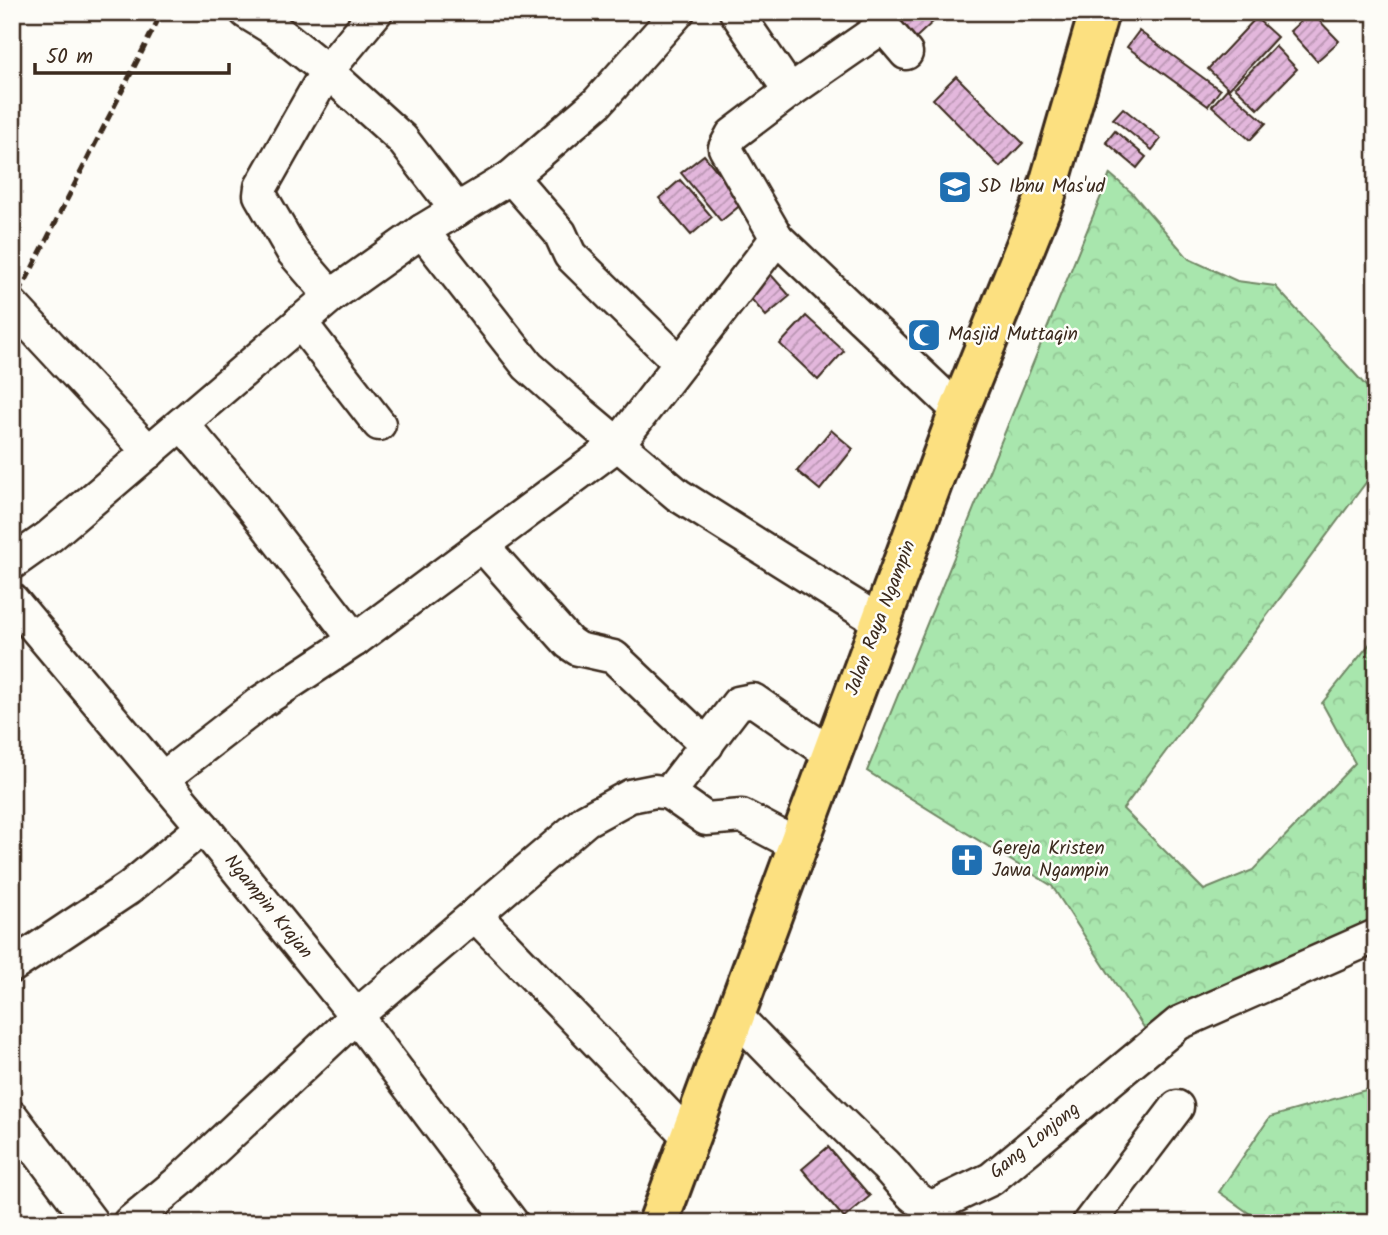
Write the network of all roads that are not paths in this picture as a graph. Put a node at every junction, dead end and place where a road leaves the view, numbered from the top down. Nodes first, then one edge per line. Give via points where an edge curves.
1 (246, 12) edge
2 (376, 12) edge
3 (736, 12) edge
4 (1099, 12) edge
5 (662, 19) edge
6 (861, 24) edge
7 (906, 53) dead end
8 (327, 71) junction
9 (790, 91) junction
10 (511, 177) junction
11 (457, 210) junction
12 (422, 231) junction
13 (777, 238) junction
14 (331, 296) junction
15 (12, 305) edge
16 (300, 322) junction
17 (680, 363) junction
18 (959, 411) junction
19 (182, 424) junction
20 (379, 424) dead end
21 (618, 444) junction
22 (149, 452) junction
23 (482, 545) junction
24 (12, 563) edge
25 (12, 600) edge
26 (880, 622) junction
27 (355, 640) junction
28 (706, 745) junction
29 (831, 754) junction
30 (162, 779) junction
31 (669, 793) junction
32 (204, 827) junction
33 (797, 845) junction
34 (475, 915) junction
35 (1376, 936) edge
36 (12, 966) edge
37 (733, 1013) junction
38 (356, 1016) junction
39 (1177, 1107) dead end
40 (12, 1117) edge
41 (688, 1136) junction
42 (940, 1215) edge
43 (92, 1223) edge
44 (129, 1223) edge
45 (512, 1223) edge
46 (658, 1223) edge
47 (1089, 1223) edge

1 - 8 street via 277,30
2 - 8 street
3 - 9 street
4 - 18 main road, Jalan Raya Ngampin via 1045,198
5 - 10 street via 598,102
6 - 7 street via 889,33
6 - 9 street
8 - 11 street via 402,139
8 - 14 street via 260,195 293,252
9 - 13 street via 732,135 725,148
10 - 11 street
10 - 17 street via 560,233 570,255
11 - 12 street
12 - 14 street
12 - 21 street via 528,366
13 - 17 street
13 - 18 street
14 - 16 street
15 - 22 street
16 - 19 street
16 - 20 street
17 - 21 street
18 - 26 main road, Jalan Raya Ngampin
19 - 22 street
19 - 27 street
21 - 23 street
21 - 26 street via 678,495
22 - 24 street via 51,536
23 - 27 street
23 - 28 street via 569,643 614,657
25 - 30 street, Ngampin Krajan
26 - 29 main road, Jalan Raya Ngampin
27 - 30 street via 261,702
28 - 29 street via 738,703 753,700
28 - 31 street
29 - 33 main road, Jalan Raya Ngampin
30 - 32 street, Ngampin Krajan
31 - 33 street via 706,818 742,816
31 - 34 street via 655,791 608,806
32 - 36 street via 129,888
32 - 38 street, Ngampin Krajan
33 - 37 main road, Jalan Raya Ngampin
34 - 38 street
34 - 41 street
35 - 42 street, Gang Lonjong via 1179,1023 991,1179
37 - 41 main road, Jalan Raya Ngampin
37 - 42 street, Gang Lonjong via 911,1196
38 - 44 street via 181,1181
38 - 45 street, Ngampin Krajan
39 - 47 street
40 - 43 street
41 - 46 main road, Jalan Raya Ngampin

